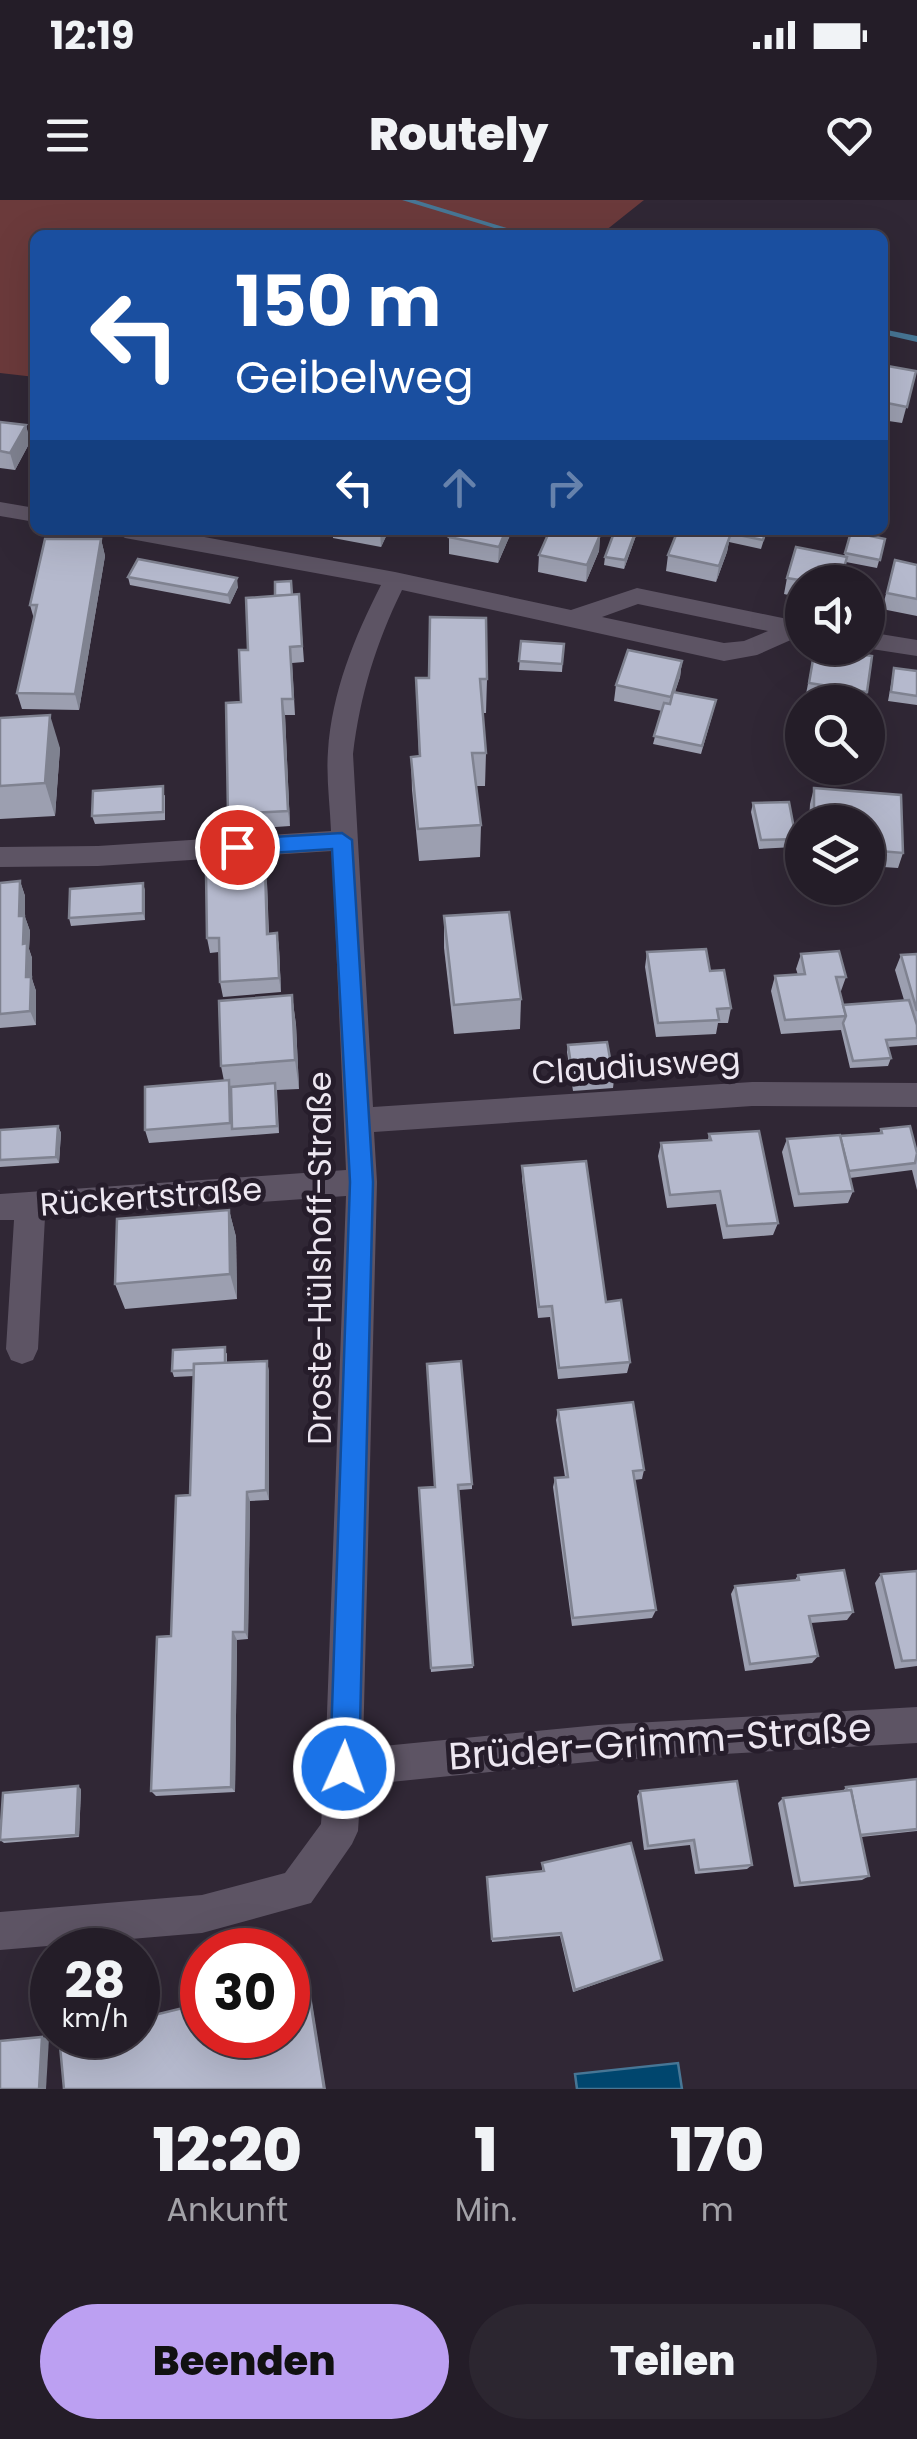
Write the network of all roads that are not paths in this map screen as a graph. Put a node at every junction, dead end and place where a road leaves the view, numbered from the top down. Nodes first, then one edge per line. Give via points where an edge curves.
1 (0, 509) edge
2 (30, 514) edge
3 (152, 535) edge
4 (395, 580) junction
5 (572, 619) junction
6 (785, 625) edge
7 (785, 634) edge
8 (885, 643) edge
9 (917, 648) edge
10 (342, 840) junction
11 (0, 857) edge
12 (917, 1095) edge
13 (360, 1120) junction
14 (362, 1182) junction
15 (15, 1206) edge
16 (22, 1349) dead end
17 (917, 1725) edge
18 (344, 1768) junction
19 (0, 1931) edge

1 - 2 street
3 - 4 street
4 - 5 street
4 - 10 street, Droste-Hülshoff-Straße via 346,694
5 - 6 street via 637,596
5 - 7 street via 724,652
8 - 9 street
10 - 11 street
10 - 13 street, Droste-Hülshoff-Straße
12 - 13 street, Claudiusweg via 752,1094
13 - 14 street, Droste-Hülshoff-Straße
14 - 15 street, Rückertstraße
14 - 18 street, Droste-Hülshoff-Straße
15 - 16 street
17 - 18 street, Brüder-Grimm-Straße via 638,1740
18 - 19 street, Droste-Hülshoff-Straße via 339,1831 297,1889 202,1914

